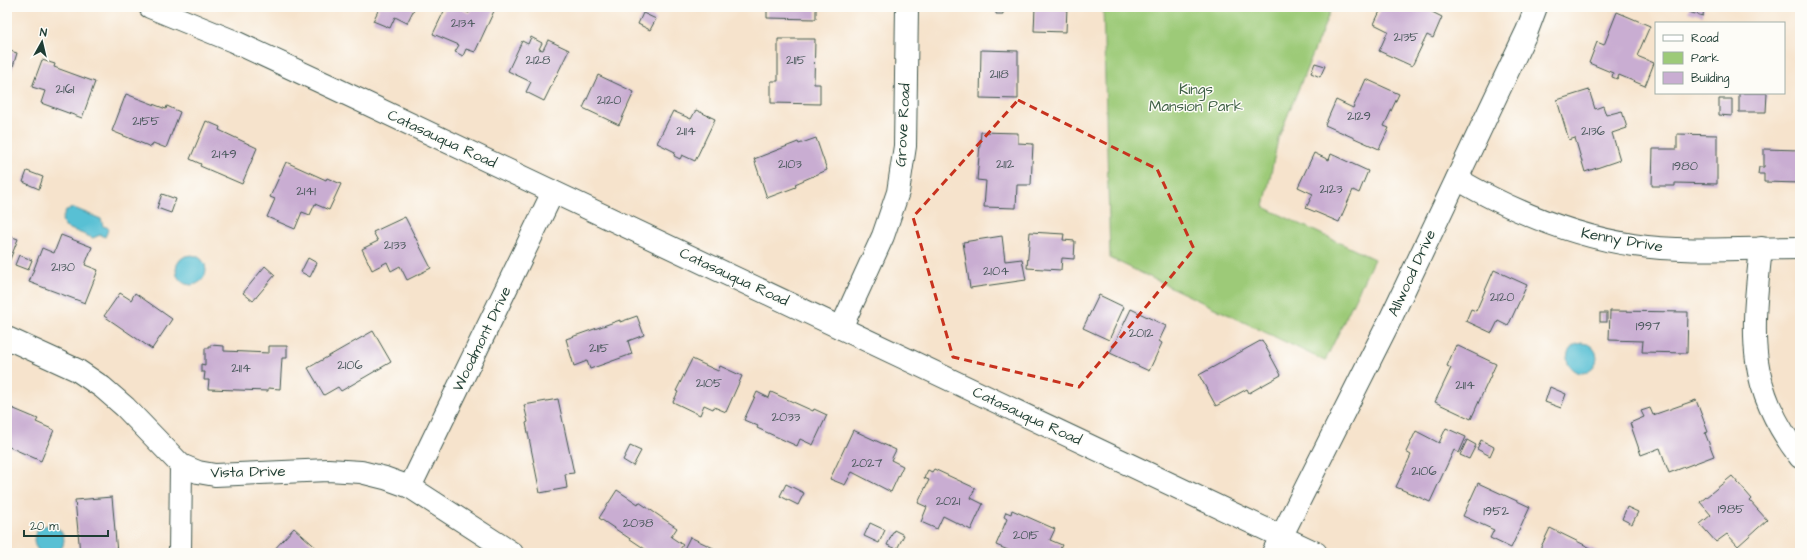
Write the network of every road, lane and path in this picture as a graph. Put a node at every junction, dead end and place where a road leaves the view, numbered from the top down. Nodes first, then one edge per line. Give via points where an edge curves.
1 (150, 7) edge
2 (907, 7) edge
3 (1536, 7) edge
4 (1457, 179) junction
5 (553, 192) junction
6 (1760, 248) junction
7 (1800, 248) edge
8 (841, 328) junction
9 (7, 338) edge
10 (1800, 457) edge
11 (181, 465) junction
12 (410, 487) junction
13 (1276, 545) edge
14 (180, 553) edge
15 (512, 553) edge
16 (1316, 553) edge

1 - 5 street, Catasauqua Road via 233,41
2 - 8 street, Grove Road via 905,146 898,192 883,236
3 - 4 street, Allwood Drive
4 - 6 street, Kenny Drive via 1524,214 1559,228 1596,238 1670,248
4 - 13 street, Allwood Drive via 1388,324
5 - 8 street, Catasauqua Road
5 - 12 street, Woodmont Drive
6 - 7 street, Kenny Drive
6 - 10 street via 1754,318 1755,354 1768,405 1784,437
8 - 13 street, Catasauqua Road
9 - 11 street, Vista Drive via 77,370 102,387 136,417
11 - 12 street, Vista Drive via 214,475 345,470 385,478
11 - 14 street
12 - 15 street, Vista Drive
13 - 16 street, Catasauqua Road

